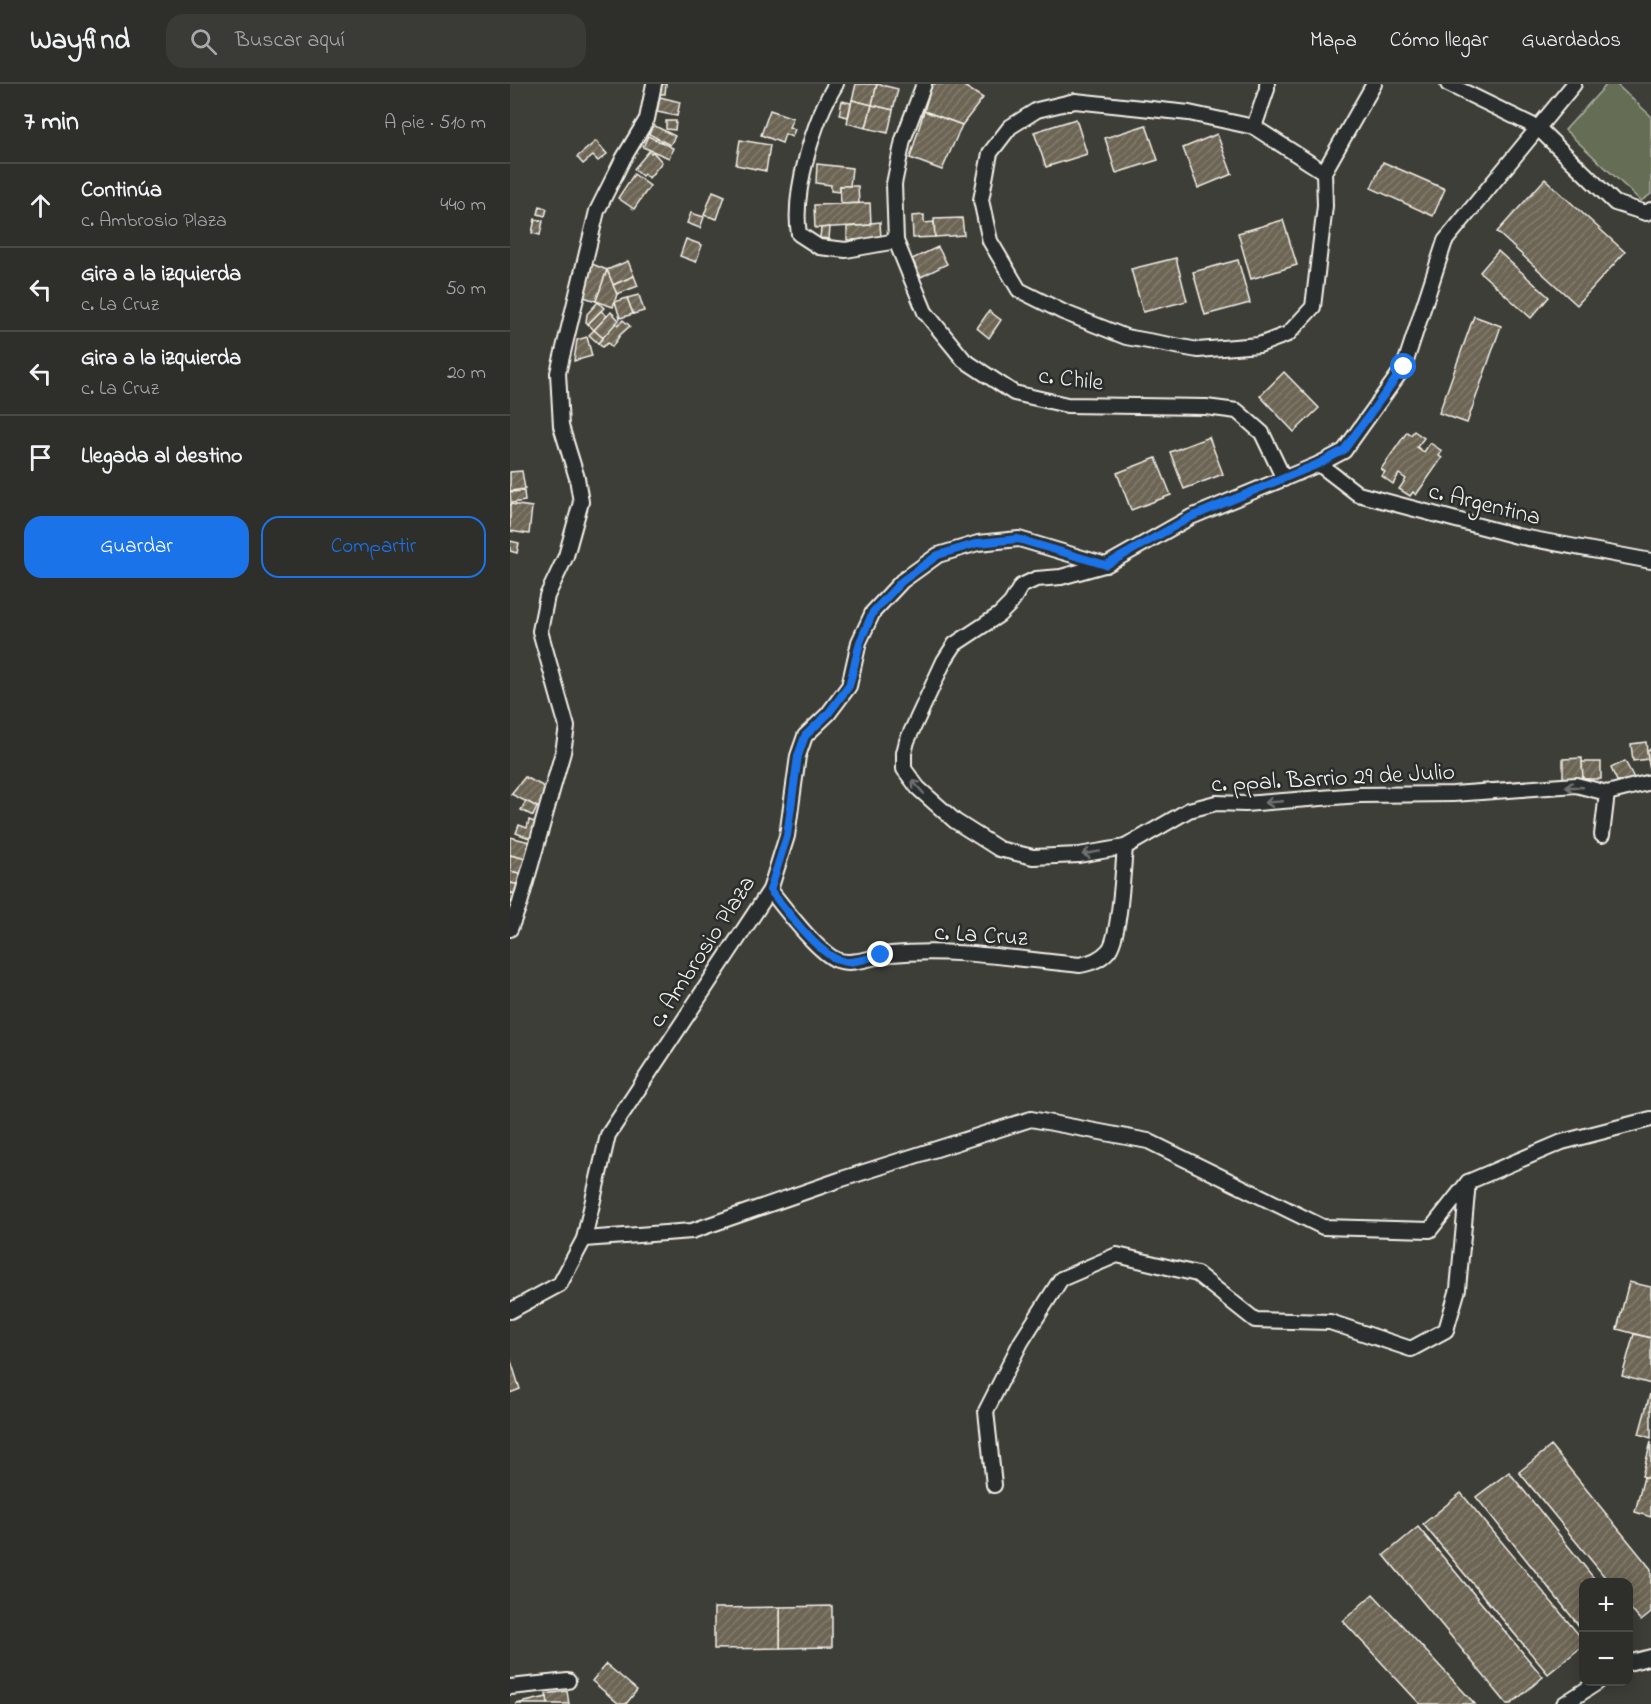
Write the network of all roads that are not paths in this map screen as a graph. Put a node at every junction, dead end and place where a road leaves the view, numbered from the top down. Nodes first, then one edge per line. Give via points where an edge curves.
1 (654, 84) edge
2 (836, 84) edge
3 (924, 84) edge
4 (1267, 84) edge
5 (1374, 84) edge
6 (1449, 84) edge
7 (1574, 84) edge
8 (1254, 126) junction
9 (1538, 128) junction
10 (1324, 172) junction
11 (1651, 210) edge
12 (896, 241) junction
13 (1318, 464) junction
14 (1284, 478) junction
15 (1651, 561) edge
16 (1106, 565) junction
17 (1651, 782) edge
18 (1607, 793) junction
19 (1602, 835) dead end
20 (1125, 847) junction
21 (770, 890) junction
22 (510, 929) edge
23 (1651, 1119) edge
24 (1468, 1182) junction
25 (584, 1239) junction
26 (510, 1311) edge
27 (994, 1485) dead end
28 (1651, 1657) edge
29 (1633, 1662) edge
30 (568, 1681) dead end
31 (1592, 1686) edge
32 (510, 1687) edge
33 (1564, 1704) edge

1 - 22 street via 646,119 597,211 558,373 561,426 581,502 566,556 547,596 540,631 567,727
2 - 12 street via 811,141 796,217 799,234 819,247 846,250
3 - 12 street, c. Chile via 903,140 894,184
4 - 8 street
5 - 10 street
6 - 9 street
7 - 9 street
8 - 10 street
8 - 10 street via 1189,113 1075,100 1037,110 1011,127 990,153 981,200 990,241 1019,290 1126,337 1198,350 1259,345 1288,334 1313,307 1325,206
9 - 11 street via 1615,203 1646,213
9 - 13 street via 1445,241 1404,367 1344,450
12 - 14 street, c. Chile via 925,312 964,360 1014,393 1067,405 1237,411 1262,434
13 - 14 street
13 - 15 street, c. Argentina via 1358,494 1517,536
14 - 16 street via 1191,517
20 -> 16 street, c. ppal. Barrio 29 de Julio via 1033,857 999,849 955,821 904,770 907,741 955,644 999,615 1022,586 1036,579
16 - 21 street, c. Ambrosio Plaza via 1018,539 978,543 938,555 902,581 873,612 860,642 849,686 805,736 798,756 787,836
17 - 18 street, c. ppal. Barrio 29 de Julio
18 - 19 street
18 -> 20 street, c. ppal. Barrio 29 de Julio via 1576,785 1216,803 1189,810
20 - 21 street, c. La Cruz via 1118,920 1110,950 1095,962 1080,965 915,952 848,962 835,959
21 - 25 street, c. Ambrosio Plaza via 608,1136
23 - 24 street via 1562,1142
24 - 25 street via 1430,1230 1323,1227 1148,1141 1031,1119 692,1231
24 - 27 street via 1458,1289 1446,1330 1411,1349 1330,1322 1255,1320 1197,1274 1117,1255 1061,1279 1022,1341 986,1411
25 - 26 street, c. Ambrosio Plaza via 560,1284
28 - 29 street
30 - 32 street
31 - 33 street

